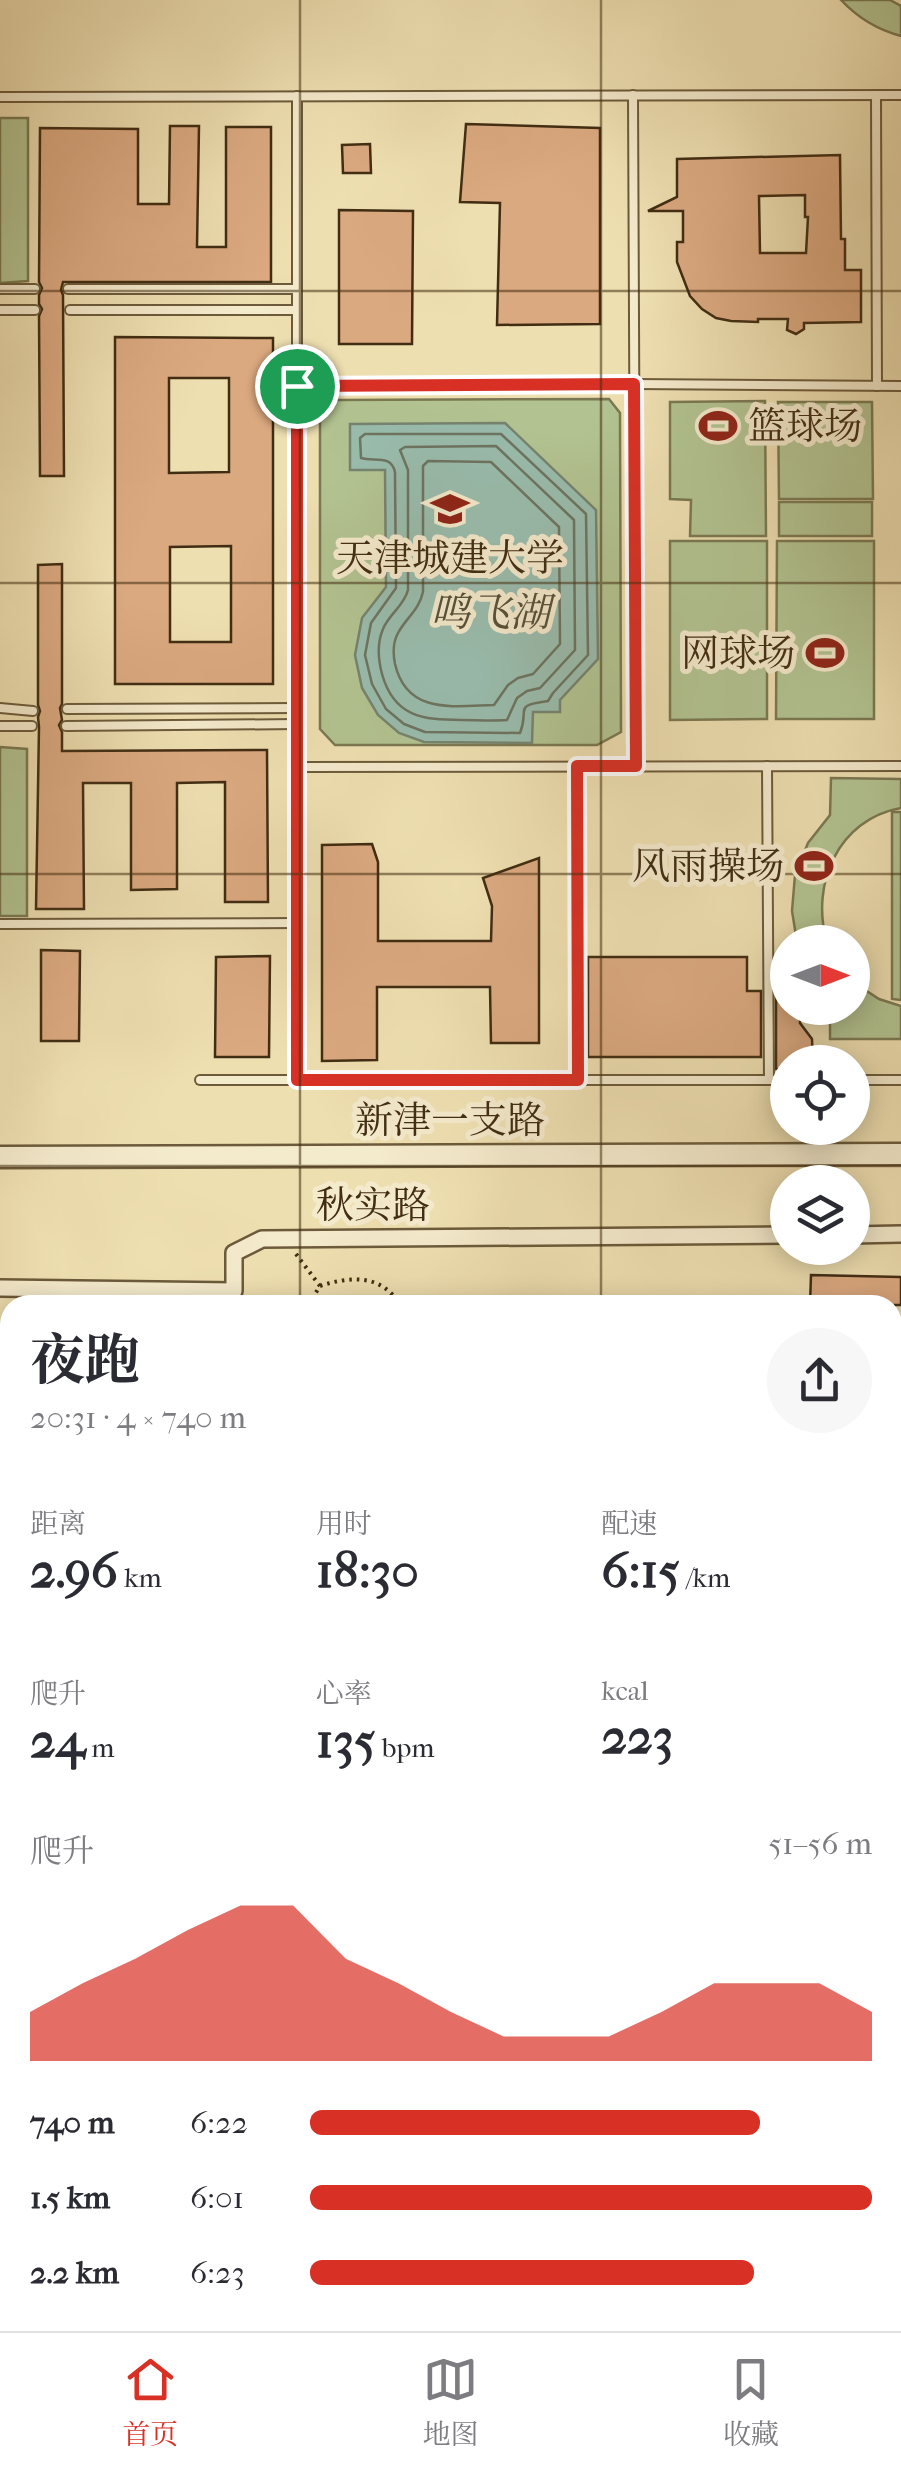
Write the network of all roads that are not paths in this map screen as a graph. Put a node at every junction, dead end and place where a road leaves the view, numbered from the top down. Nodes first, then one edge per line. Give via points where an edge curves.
1 (632, 95) junction
2 (876, 95) junction
3 (901, 95) edge
4 (297, 96) junction
5 (0, 97) edge
6 (0, 289) edge
7 (35, 289) dead end
8 (68, 289) dead end
9 (297, 289) junction
10 (0, 310) edge
11 (35, 310) dead end
12 (70, 310) dead end
13 (297, 310) junction
14 (634, 384) junction
15 (297, 386) junction
16 (877, 386) junction
17 (901, 386) edge
18 (0, 708) edge
19 (298, 708) junction
20 (67, 710) dead end
21 (32, 711) dead end
22 (298, 724) junction
23 (0, 726) edge
24 (32, 726) dead end
25 (66, 726) dead end
26 (577, 766) junction
27 (636, 766) junction
28 (767, 766) junction
29 (901, 766) edge
30 (298, 767) junction
31 (0, 924) edge
32 (298, 924) junction
33 (200, 1080) dead end
34 (297, 1080) junction
35 (578, 1080) junction
36 (769, 1080) joint
37 (870, 1080) edge
38 (901, 1080) edge
39 (901, 1154) edge
40 (0, 1157) edge
41 (870, 1234) edge
42 (901, 1234) edge
43 (770, 1235) edge
44 (0, 1288) edge
45 (164, 1295) edge
46 (234, 1295) edge

1 - 2 lane
1 - 4 lane
1 - 14 lane
2 - 3 lane
2 - 16 lane
4 - 5 lane
4 - 9 lane
6 - 7 lane
8 - 9 lane
9 - 13 lane
10 - 11 lane
12 - 13 lane
13 - 15 lane
14 - 15 lane
14 - 16 lane
14 - 27 lane
15 - 19 lane
16 - 17 lane
18 - 21 lane
19 - 20 lane
19 - 22 lane
22 - 25 lane
22 - 30 lane
23 - 24 lane
26 - 27 lane
26 - 30 lane
26 - 35 lane
27 - 28 lane
28 - 29 lane
28 - 36 lane
30 - 32 lane
31 - 32 lane
32 - 34 lane
33 - 34 lane
34 - 35 lane
35 - 36 lane
37 - 38 lane
39 - 40 street, 新津一支路
41 - 42 street
43 - 46 street, 秋实路 via 262,1239 234,1253
44 - 45 street, 秋实路

